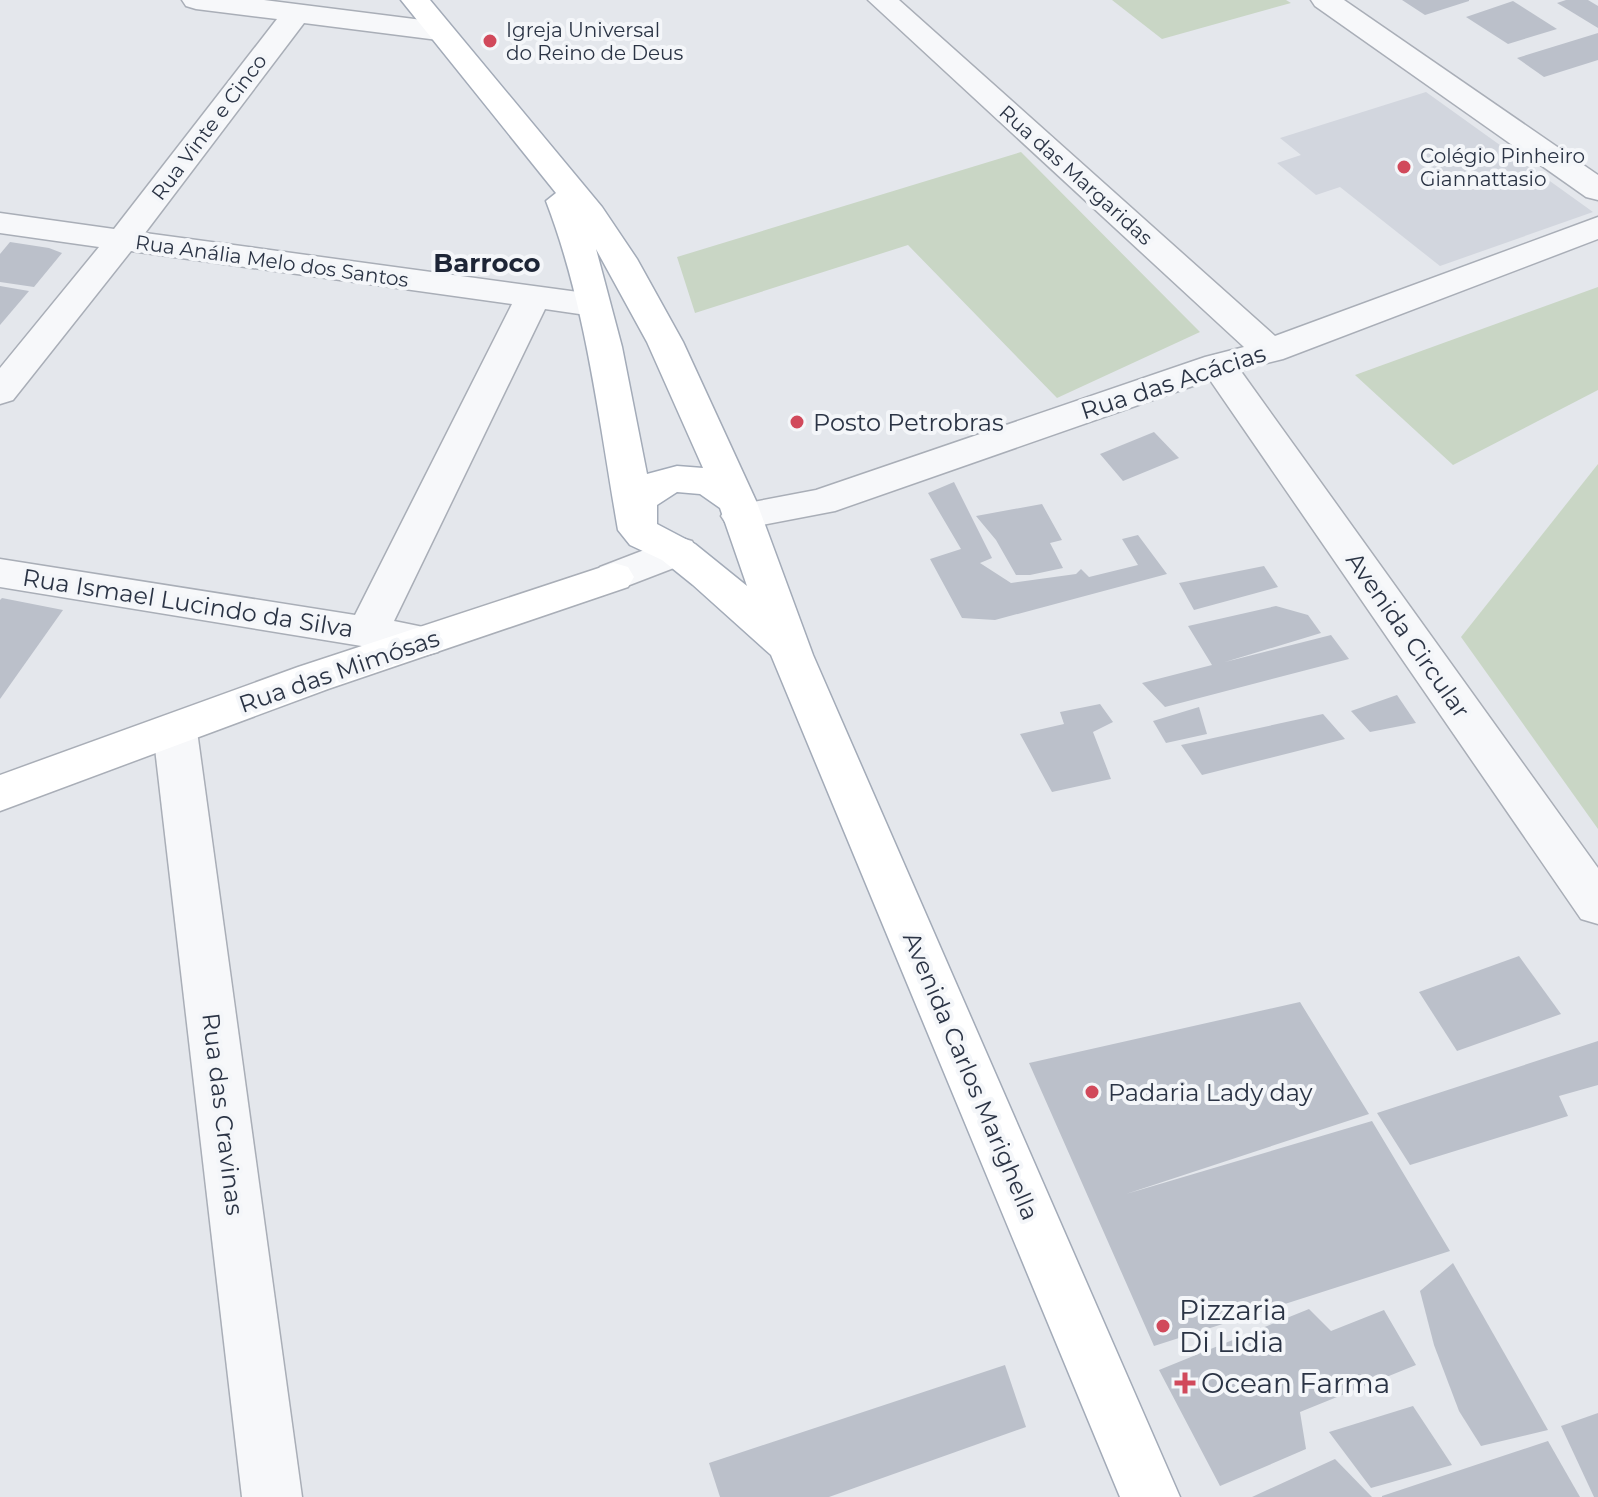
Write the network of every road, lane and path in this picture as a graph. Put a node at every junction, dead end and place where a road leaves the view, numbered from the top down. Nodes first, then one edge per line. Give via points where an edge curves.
1 (196, 0) edge
2 (415, 0) edge
3 (882, 0) edge
4 (1325, 0) edge
5 (297, 12) junction
6 (438, 31) junction
7 (548, 161) junction
8 (1598, 190) edge
9 (0, 223) edge
10 (1598, 227) edge
11 (122, 241) junction
12 (533, 297) junction
13 (593, 305) junction
14 (1270, 351) junction
15 (1218, 365) junction
16 (679, 372) junction
17 (0, 392) edge
18 (740, 509) junction
19 (635, 520) junction
20 (678, 551) junction
21 (0, 573) edge
22 (614, 577) joint
23 (368, 631) junction
24 (423, 641) junction
25 (792, 655) junction
26 (175, 731) junction
27 (0, 793) edge
28 (1598, 905) edge
29 (272, 1497) edge
30 (1150, 1497) edge

1 - 5 street
2 - 6 main road, Avenida Carlos Marighella
3 - 14 street, Rua das Margaridas
4 - 8 street
5 - 6 street
5 - 11 street, Rua Vinte e Cinco
6 - 7 main road, Avenida Carlos Marighella
7 - 13 main road, Avenida Carlos Marighella via 577,239
7 - 16 main road, Avenida Carlos Marighella via 620,259
9 - 11 street, Rua Anália Melo dos Santos
10 - 14 street, Rua das Acácias
11 - 12 street, Rua Anália Melo dos Santos
11 - 17 street, Rua Vinte e Cinco
12 - 13 street, Rua Anália Melo dos Santos
12 - 23 street
13 - 16 main road via 636,325
13 - 19 main road, Avenida Carlos Marighella
14 - 15 street, Rua das Acácias
15 - 18 street, Rua das Acácias via 821,502
15 - 28 street, Avenida Circular
16 - 18 main road, Avenida Carlos Marighella
18 - 19 main road via 732,493 719,484 677,479 642,496
18 - 20 main road via 737,528 719,543
18 - 25 main road, Avenida Carlos Marighella
19 - 20 main road, Avenida Carlos Marighella via 648,540
20 - 22 street, Rua das Mimósas
20 - 25 main road, Avenida Carlos Marighella via 754,614
21 - 23 street, Rua Ismael Lucindo da Silva
22 - 24 main road, Rua das Mimósas
23 - 24 street, Rua Ismael Lucindo da Silva
24 - 26 main road, Rua das Mimósas
25 - 30 main road, Avenida Carlos Marighella
26 - 27 main road, Rua das Mimósas
26 - 29 street, Rua das Cravinas

